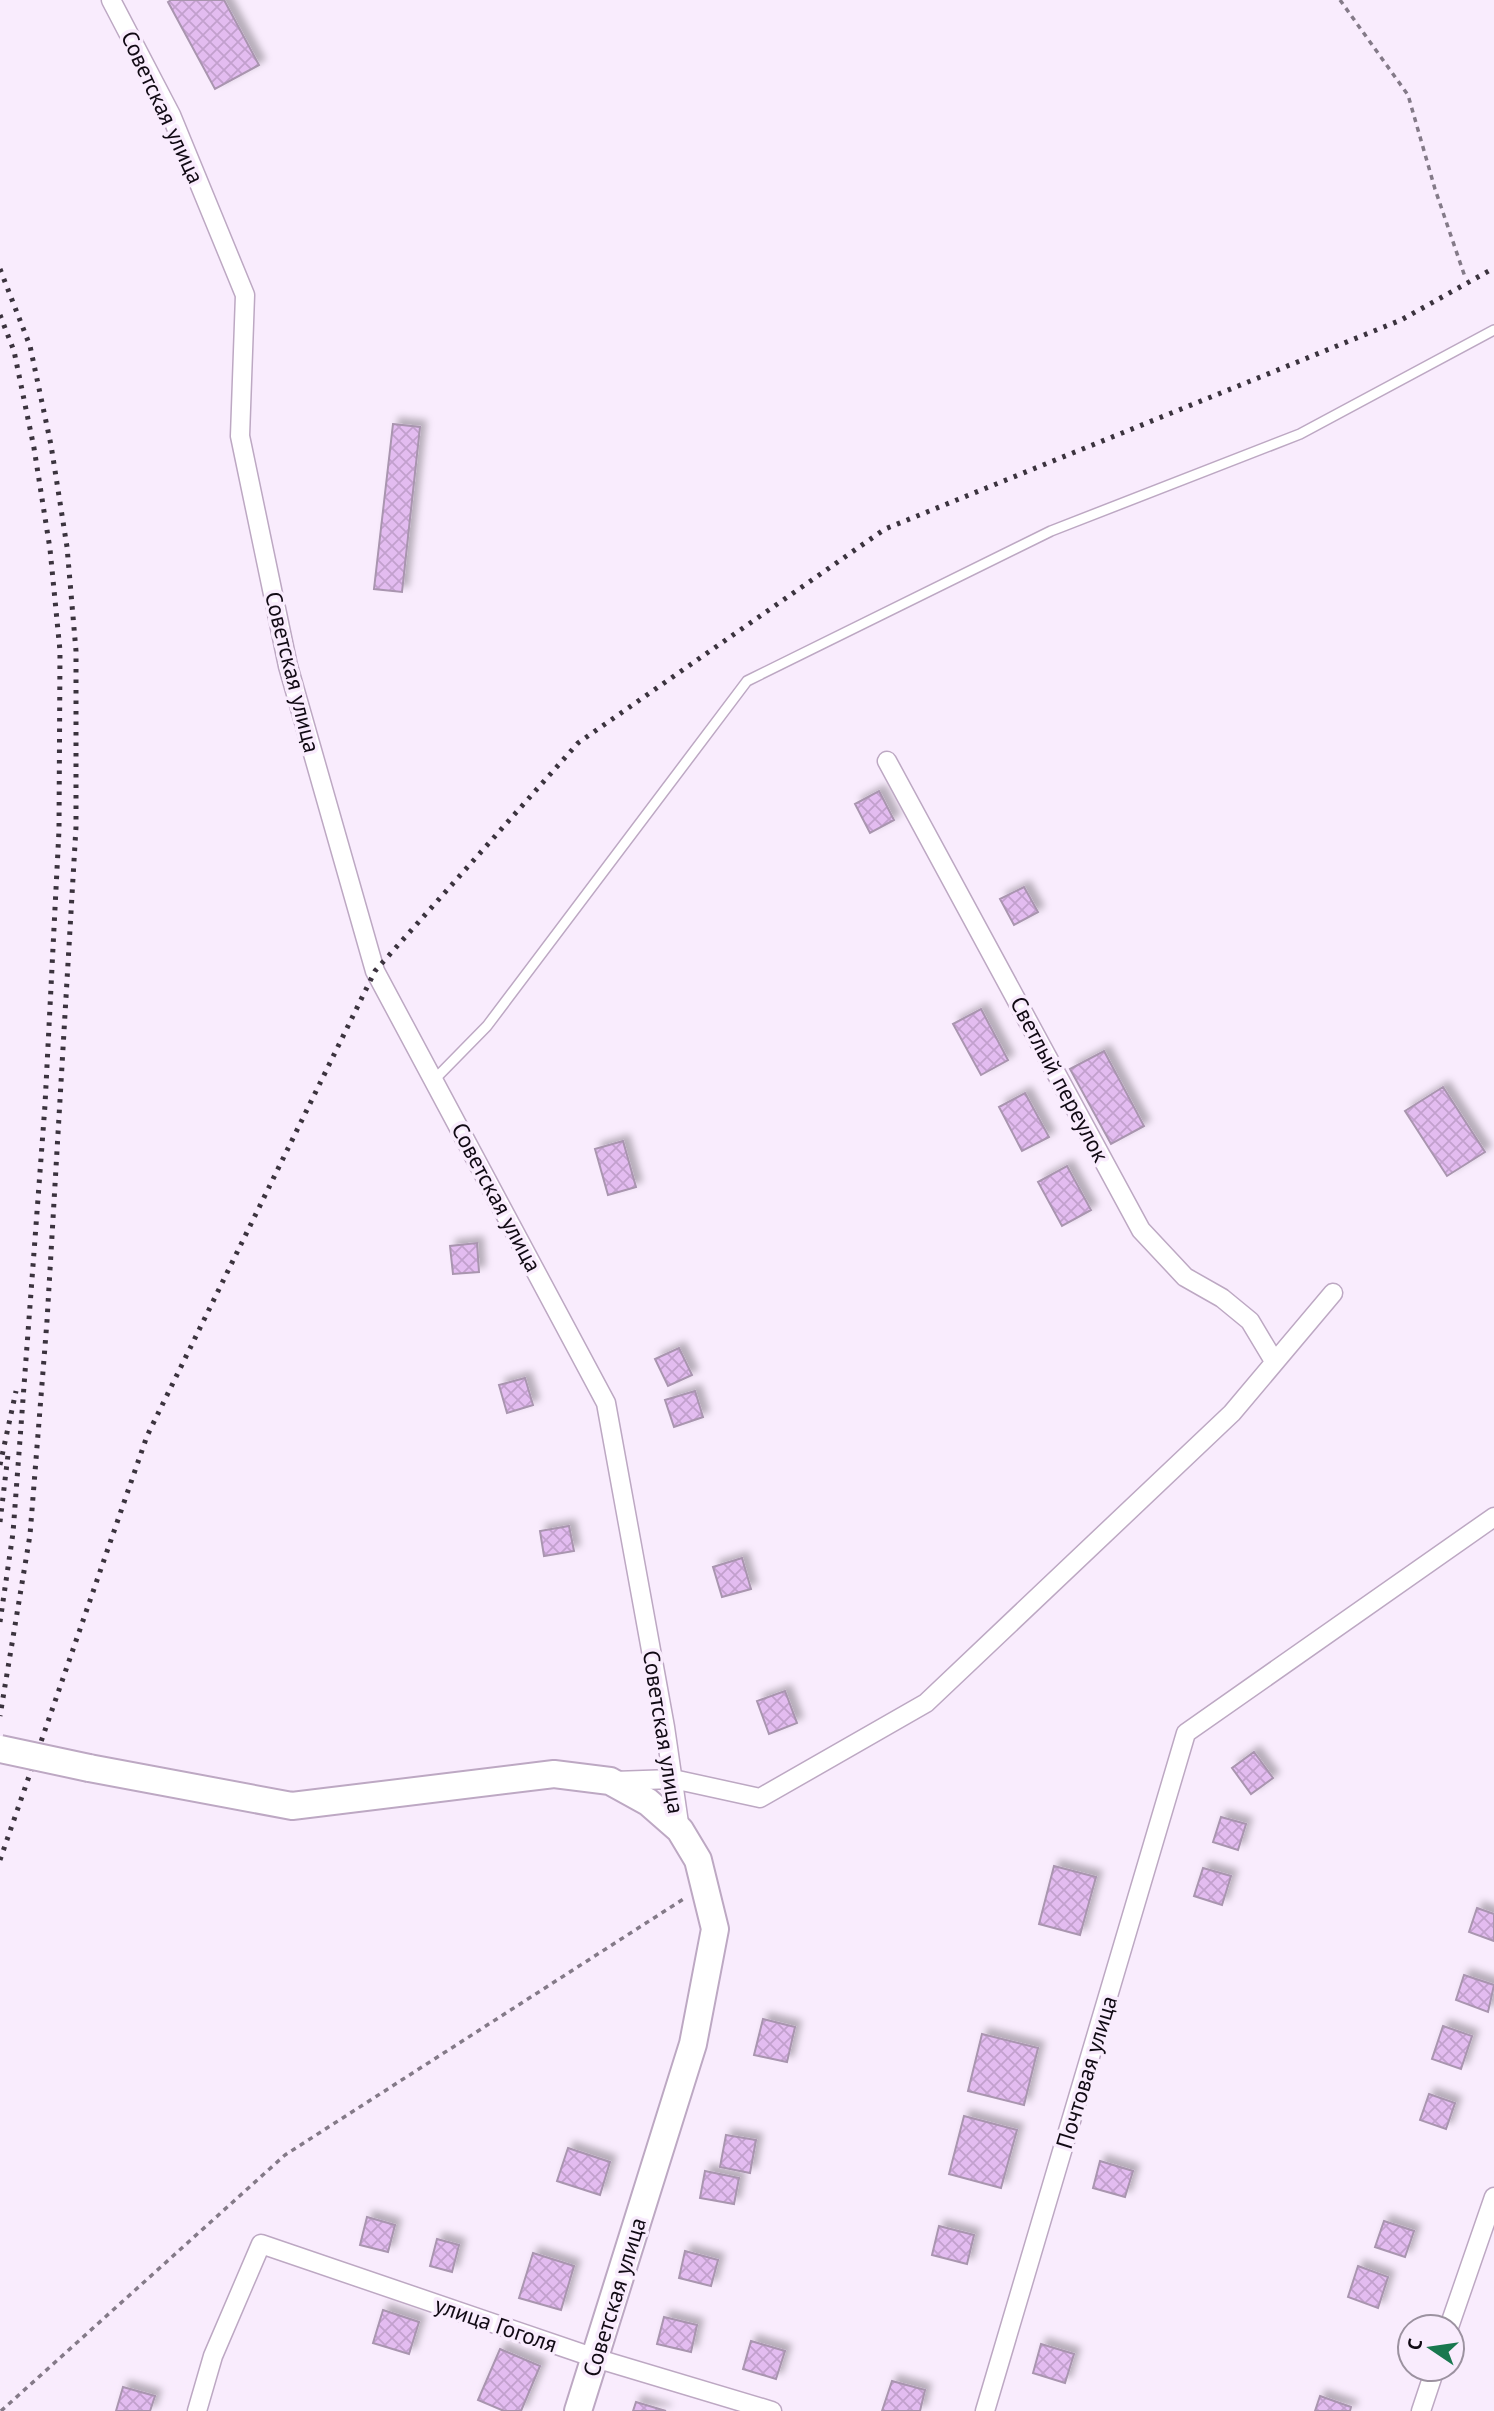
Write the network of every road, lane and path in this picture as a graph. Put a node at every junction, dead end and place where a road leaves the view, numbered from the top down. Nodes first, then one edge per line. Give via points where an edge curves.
1 (111, 0) edge
2 (1340, 0) edge
3 (1465, 277) dead end
4 (1494, 330) edge
5 (887, 761) dead end
6 (434, 1080) junction
7 (1333, 1293) dead end
8 (1275, 1361) junction
9 (1494, 1517) edge
10 (0, 1749) edge
11 (673, 1779) junction
12 (611, 1782) junction
13 (680, 1830) junction
14 (705, 1885) junction
15 (1494, 2197) edge
16 (1454, 2313) edge
17 (595, 2357) junction
18 (1430, 2383) edge
19 (1, 2411) edge
20 (197, 2411) edge
21 (578, 2411) edge
22 (772, 2411) edge
23 (985, 2411) edge
24 (1421, 2411) edge

1 - 6 street, Советская улица via 171,115 245,295 240,436 288,666 375,971
2 - 3 path via 1408,95
4 - 6 lane via 1300,434 1051,531 747,681 487,1026
5 - 8 street, Светлый переулок via 1141,1230 1185,1277 1250,1321
6 - 11 street, Советская улица via 606,1403
7 - 8 street
8 - 11 street via 1231,1413 926,1703 760,1797
9 - 23 street, Почтовая улица via 1186,1733
10 - 12 street, bridge via 292,1805 554,1774
11 - 12 street
11 - 13 street, Советская улица
12 - 13 street via 648,1802
13 - 14 street, Советская улица via 698,1860
14 - 17 street, Советская улица via 715,1929 696,2033
14 - 19 path via 285,2155
15 - 16 street
17 - 20 street, улица Гоголя via 261,2244 213,2356
17 - 21 street, Советская улица
17 - 22 street, улица Гоголя
18 - 24 street

